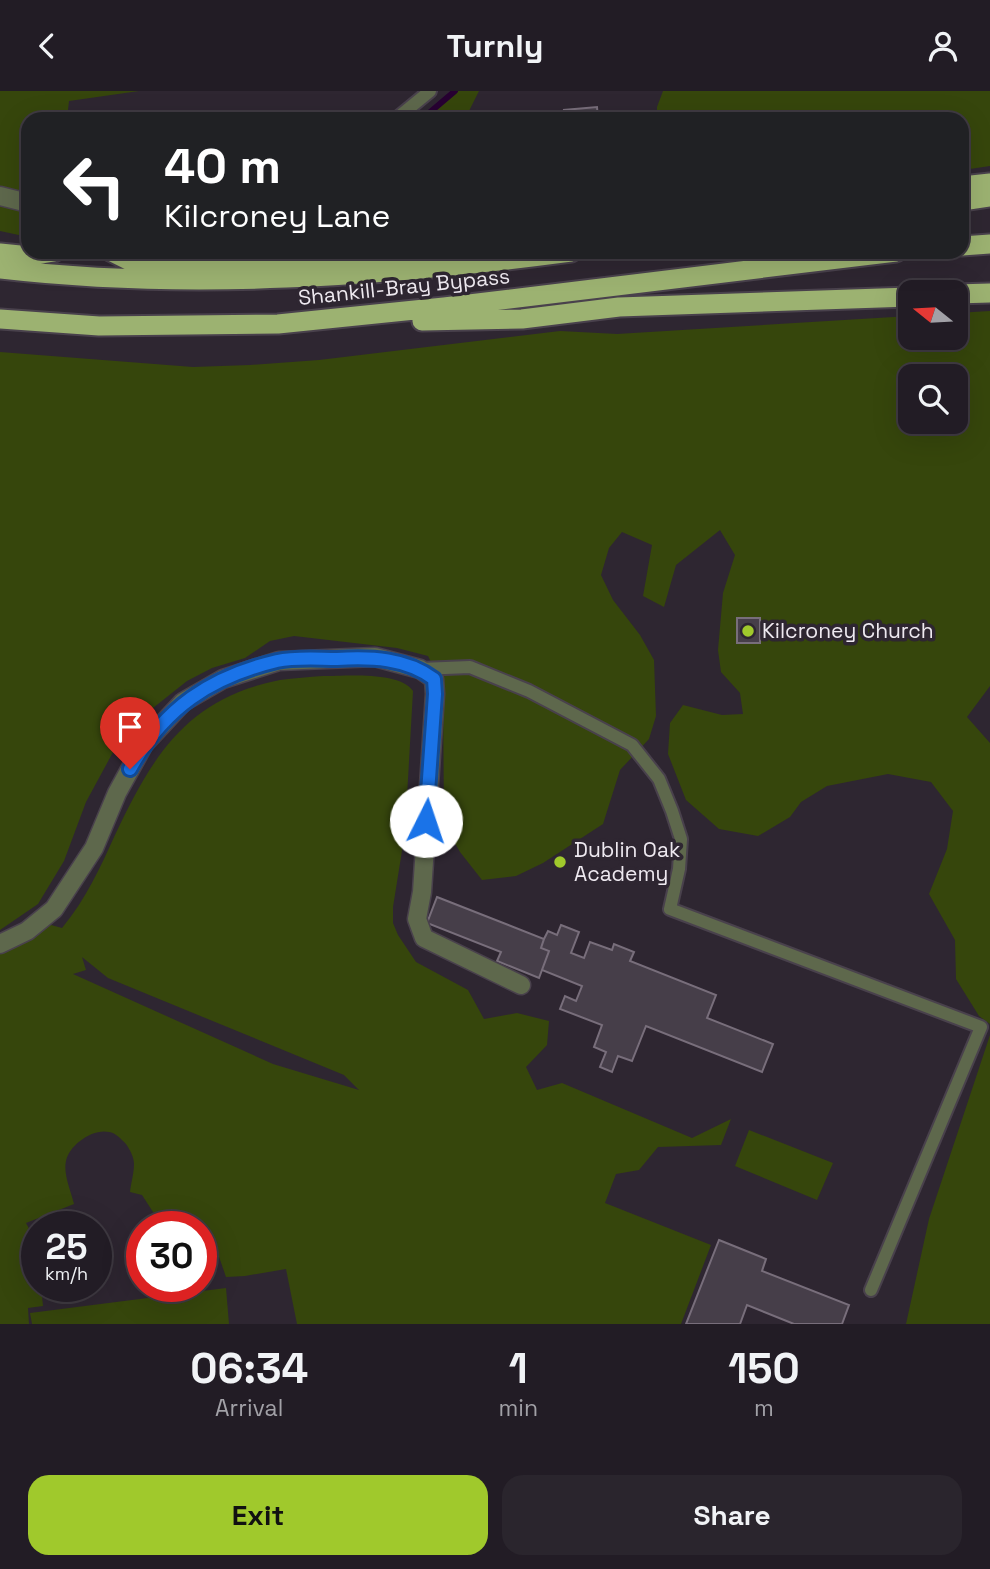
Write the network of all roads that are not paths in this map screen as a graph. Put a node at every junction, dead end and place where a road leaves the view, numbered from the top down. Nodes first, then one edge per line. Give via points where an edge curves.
1 (430, 91) edge
2 (404, 112) edge
3 (990, 183) edge
4 (969, 185) edge
5 (0, 196) edge
6 (990, 197) edge
7 (969, 200) edge
8 (21, 201) edge
9 (990, 244) edge
10 (969, 246) edge
11 (0, 253) edge
12 (21, 255) edge
13 (126, 259) edge
14 (370, 259) edge
15 (505, 259) edge
16 (838, 259) edge
17 (0, 269) edge
18 (990, 293) edge
19 (968, 294) edge
20 (898, 296) edge
21 (0, 319) edge
22 (278, 324) junction
23 (421, 669) junction
24 (0, 944) edge
25 (521, 985) dead end
26 (871, 1290) dead end

1 - 2 lane
3 - 4 highway
5 - 8 street
6 - 7 highway
9 - 10 highway
11 - 12 highway
13 - 14 highway via 196,265
15 - 17 highway, Shankill-Bray Bypass via 264,281 154,280
16 - 22 highway, Shankill-Bray Bypass
18 - 19 highway
20 - 22 highway via 619,307 522,319
21 - 22 highway, Shankill-Bray Bypass via 100,325
23 - 24 street via 375,657 279,661 223,679 183,702 144,744 94,848 54,909 27,931
23 - 25 street via 434,679 435,694 417,919 424,938
23 - 26 lane via 470,667 529,691 632,745 659,779 681,839 670,909 981,1027

